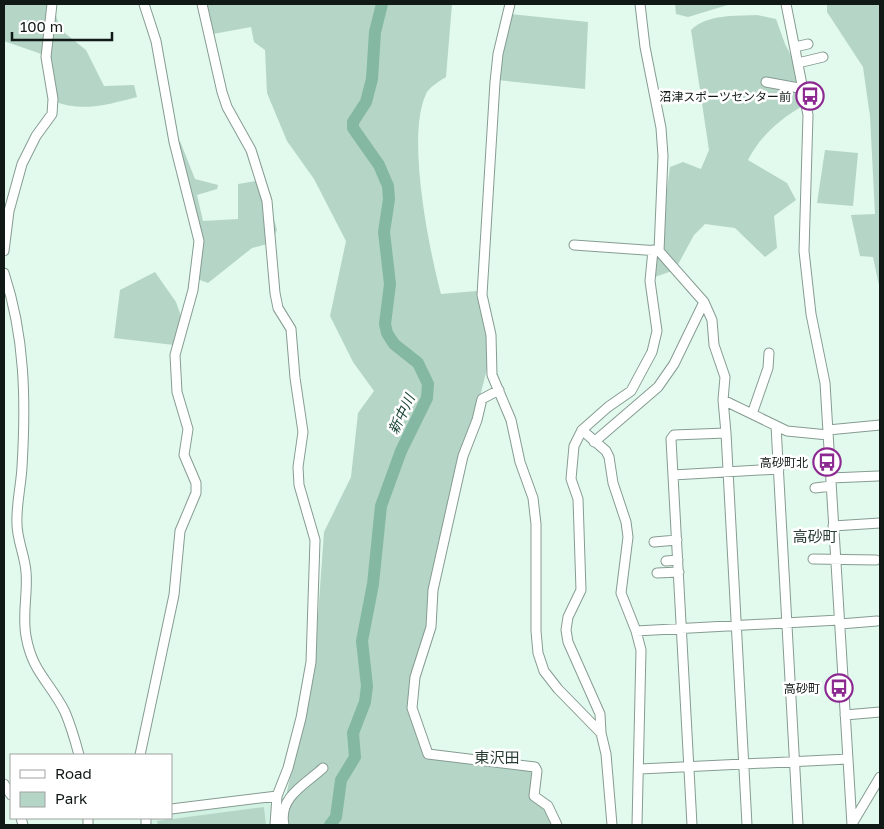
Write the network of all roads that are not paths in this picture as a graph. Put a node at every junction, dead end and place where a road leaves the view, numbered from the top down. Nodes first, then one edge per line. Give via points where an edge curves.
1 (52, 4) edge
2 (144, 4) edge
3 (202, 4) edge
4 (510, 4) edge
5 (640, 4) edge
6 (786, 4) edge
7 (808, 44) dead end
8 (795, 47) junction
9 (823, 56) dead end
10 (798, 63) junction
11 (766, 82) dead end
12 (804, 89) junction
13 (574, 246) dead end
14 (4, 251) edge
15 (656, 251) junction
16 (4, 273) edge
17 (704, 302) junction
18 (769, 353) dead end
19 (499, 390) junction
20 (723, 400) junction
21 (752, 414) junction
22 (880, 424) edge
23 (776, 426) junction
24 (582, 430) junction
25 (726, 433) junction
26 (828, 433) junction
27 (594, 442) junction
28 (779, 470) junction
29 (728, 471) junction
30 (673, 475) junction
31 (878, 476) dead end
32 (831, 482) junction
33 (815, 488) dead end
34 (880, 522) edge
35 (833, 526) junction
36 (677, 540) junction
37 (654, 542) dead end
38 (813, 559) dead end
39 (678, 560) junction
40 (836, 560) junction
41 (876, 560) dead end
42 (666, 561) dead end
43 (679, 572) junction
44 (657, 573) dead end
45 (877, 621) dead end
46 (840, 622) junction
47 (787, 623) junction
48 (737, 626) junction
49 (683, 628) junction
50 (636, 631) junction
51 (880, 712) edge
52 (845, 715) junction
53 (601, 733) junction
54 (79, 754) edge
55 (140, 754) edge
56 (848, 759) junction
57 (795, 762) junction
58 (744, 764) junction
59 (323, 768) dead end
60 (689, 768) junction
61 (640, 769) junction
62 (880, 778) edge
63 (277, 796) junction
64 (172, 809) edge
65 (275, 825) edge
66 (284, 825) edge
67 (557, 825) edge
68 (612, 825) edge
69 (637, 825) edge
70 (692, 825) edge
71 (747, 825) edge
72 (798, 825) edge
73 (852, 825) edge

1 - 14 street via 46,57 53,99 52,114 22,164 9,211
2 - 55 street via 156,41 174,142 200,241 193,290 174,356 177,392 188,429 184,455 196,483 196,493 180,530 174,595
3 - 63 street via 222,92 251,150 267,201 275,293 278,308 291,330 299,396 303,432 299,485 315,540 311,662 295,743
4 - 19 street via 498,54 482,259 482,295 491,335 492,375
5 - 15 street via 663,156
6 - 8 street
7 - 8 street
8 - 10 street
9 - 10 street
10 - 12 street
11 - 12 street
12 - 26 street via 808,115 804,250 809,299 825,383
13 - 15 street
15 - 17 street
15 - 24 street via 650,281 657,331 652,352 630,391
16 - 54 street via 20,336 24,381 22,470 16,523 26,571 26,636 34,665 64,712
17 - 20 street via 712,321 714,345 725,377
17 - 27 street via 674,364 658,387
18 - 21 street via 768,368
19 - 53 street via 533,498 538,652 544,671
19 - 67 street via 482,399 463,456 433,590 431,627 415,677 412,708 428,754 535,767 534,796 548,806
20 - 21 street
20 - 25 street
21 - 23 street
22 - 26 street
23 - 26 street via 797,433
23 - 28 street
24 - 27 street
24 - 53 street via 574,446 571,478 578,499 581,590 568,617 566,630 568,642 600,714
25 - 29 street
25 - 30 street via 674,435 671,439
26 - 32 street
27 - 50 street via 609,457 626,522 628,537 621,593
28 - 29 street
28 - 47 street
29 - 30 street
29 - 48 street
30 - 36 street
31 - 32 street
32 - 33 street
32 - 35 street
34 - 35 street
35 - 40 street
36 - 37 street
36 - 39 street
38 - 40 street
39 - 42 street
39 - 43 street
40 - 41 street
40 - 46 street
43 - 44 street
43 - 49 street
45 - 46 street
46 - 47 street
46 - 52 street
47 - 48 street
47 - 57 street
48 - 49 street
48 - 58 street
49 - 50 street
49 - 60 street
50 - 61 street via 641,650
51 - 52 street
52 - 56 street
53 - 68 street
56 - 57 street
56 - 73 street
57 - 58 street
57 - 72 street
58 - 60 street
58 - 71 street
59 - 66 street via 295,790 285,806
60 - 61 street
60 - 70 street
61 - 69 street
62 - 73 street
63 - 64 street
63 - 65 street

